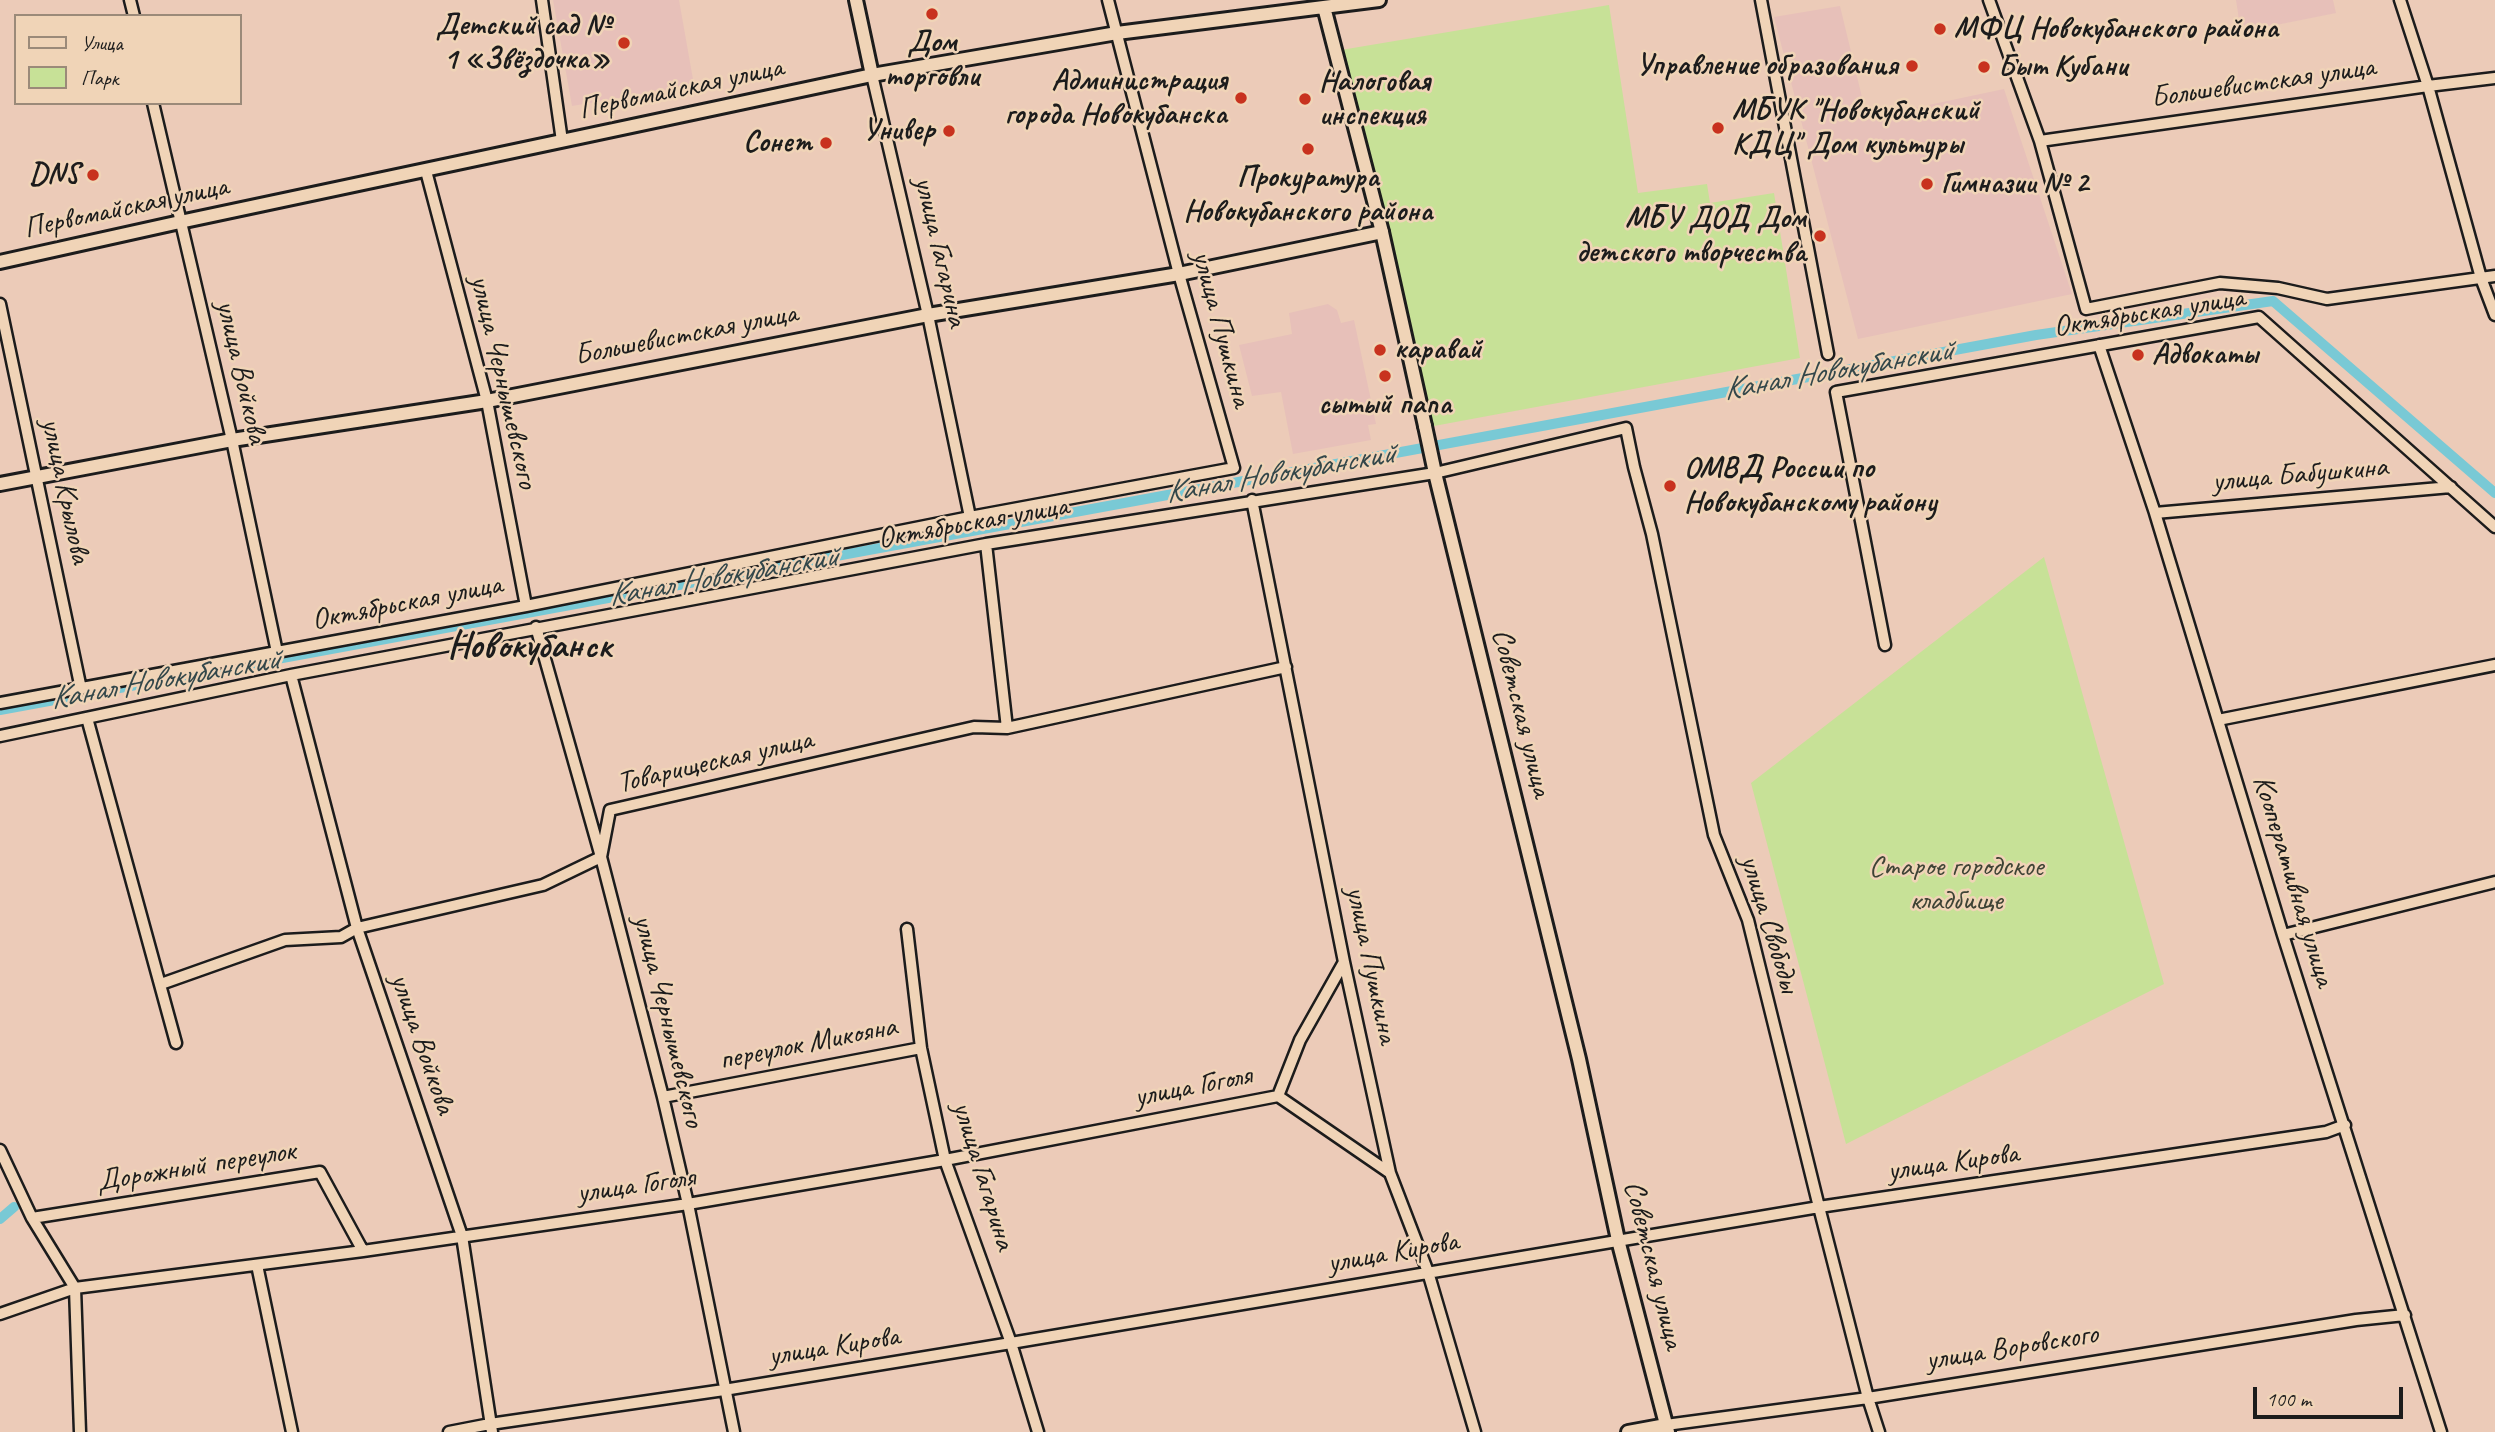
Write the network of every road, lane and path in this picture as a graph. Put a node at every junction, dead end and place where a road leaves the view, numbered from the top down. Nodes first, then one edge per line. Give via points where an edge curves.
1 (542, 0) edge
2 (856, 0) edge
3 (1108, 0) edge
4 (1379, 0) edge
5 (1761, 0) edge
6 (1989, 0) edge
7 (2400, 0) edge
8 (1308, 4) edge
9 (1324, 7) junction
10 (1118, 33) junction
11 (872, 75) junction
12 (2495, 78) edge
13 (2428, 86) junction
14 (153, 105) edge
15 (562, 141) junction
16 (2039, 141) junction
17 (426, 171) junction
18 (180, 222) junction
19 (1382, 232) junction
20 (0, 262) edge
21 (1179, 274) junction
22 (2495, 276) edge
23 (2482, 278) junction
24 (0, 304) edge
25 (928, 315) junction
26 (2495, 315) edge
27 (2099, 345) junction
28 (1828, 354) dead end
29 (487, 401) junction
30 (1626, 428) joint
31 (232, 440) junction
32 (1234, 468) joint
33 (1435, 473) junction
34 (37, 476) junction
35 (0, 484) edge
36 (2451, 487) junction
37 (1252, 500) junction
38 (2155, 513) junction
39 (970, 517) junction
40 (2495, 527) edge
41 (986, 544) junction
42 (526, 606) junction
43 (536, 629) junction
44 (1885, 645) dead end
45 (277, 652) junction
46 (2495, 665) edge
47 (1286, 667) junction
48 (291, 675) junction
49 (81, 688) junction
50 (0, 703) edge
51 (87, 718) junction
52 (2218, 720) junction
53 (1007, 728) junction
54 (0, 736) edge
55 (601, 857) junction
56 (2495, 882) edge
57 (357, 928) junction
58 (907, 929) dead end
59 (2283, 935) junction
60 (1344, 962) junction
61 (161, 984) junction
62 (176, 1043) dead end
63 (920, 1048) junction
64 (1278, 1096) junction
65 (663, 1097) junction
66 (2345, 1125) junction
67 (0, 1150) edge
68 (944, 1160) junction
69 (1390, 1173) junction
70 (688, 1204) junction
71 (1819, 1208) junction
72 (32, 1218) junction
73 (462, 1236) junction
74 (1618, 1240) junction
75 (363, 1251) junction
76 (257, 1265) junction
77 (1428, 1272) junction
78 (75, 1288) junction
79 (0, 1314) edge
80 (2405, 1315) junction
81 (1011, 1343) junction
82 (724, 1390) junction
83 (1868, 1398) junction
84 (491, 1428) edge
85 (1667, 1429) edge
86 (80, 1432) edge
87 (292, 1432) edge
88 (449, 1432) edge
89 (734, 1432) edge
90 (1038, 1432) edge
91 (1475, 1432) edge
92 (1628, 1432) edge
93 (1879, 1432) edge
94 (2441, 1432) edge

1 - 15 street
2 - 11 main road, улица Гагарина
3 - 10 street, улица Пушкина
4 - 9 main road, Первомайская улица
5 - 28 street
6 - 16 street
7 - 13 street
8 - 9 main road, Первомайская улица
8 - 10 main road, Первомайская улица
9 - 19 main road, Советская улица
10 - 11 main road, Первомайская улица
10 - 21 street, улица Пушкина
11 - 15 main road, Первомайская улица
11 - 25 street, улица Гагарина
12 - 13 street, Большевистская улица
13 - 16 street, Большевистская улица
13 - 23 street
14 - 18 street, улица Войкова
15 - 17 main road, Первомайская улица
16 - 23 street, Октябрьская улица via 2086,309 2220,283 2278,288 2328,299
17 - 18 main road, Первомайская улица
17 - 29 street, улица Чернышевского
18 - 20 main road, Первомайская улица
18 - 31 street, улица Войкова
19 - 21 main road, Большевистская улица
19 - 33 main road, Советская улица
21 - 25 main road, Большевистская улица
21 - 32 street, улица Пушкина
22 - 23 street, Октябрьская улица
23 - 26 street
24 - 34 street, улица Крылова
25 - 29 main road, Большевистская улица
25 - 39 street, улица Гагарина
27 - 36 street, Октябрьская улица via 2259,317
27 - 38 street, Кооперативная улица
27 - 44 street, Октябрьская улица via 1836,391
29 - 31 main road, Большевистская улица
29 - 42 street, улица Чернышевского
30 - 33 street, Октябрьская улица
30 - 71 street, улица Свободы via 1714,835 1748,920
31 - 34 main road, Большевистская улица
31 - 45 street, улица Войкова
32 - 39 street, Октябрьская улица
33 - 37 street, Октябрьская улица
33 - 74 main road, Советская улица via 1579,1059
34 - 35 main road, Большевистская улица
34 - 49 street, улица Крылова
36 - 38 street, улица Бабушкина
36 - 40 street
37 - 41 street, Октябрьская улица
37 - 47 street, улица Пушкина
38 - 52 street, Кооперативная улица
39 - 42 street, Октябрьская улица
41 - 43 street, Октябрьская улица
41 - 53 street
42 - 45 street, Октябрьская улица
43 - 48 street, Октябрьская улица
43 - 55 street, улица Чернышевского
45 - 49 street, Октябрьская улица
46 - 52 street
47 - 53 street, Товарищеская улица
47 - 60 street, улица Пушкина
48 - 51 street, Октябрьская улица
48 - 57 street, улица Войкова
49 - 50 street, Октябрьская улица
51 - 54 street, Октябрьская улица
51 - 61 street
52 - 59 street, Кооперативная улица
53 - 55 street, Товарищеская улица via 974,727 610,810
55 - 57 street via 542,885
55 - 65 street, улица Чернышевского
56 - 59 street
57 - 61 street via 341,937 285,940
57 - 73 street, улица Войкова
58 - 63 street, улица Гагарина
59 - 66 street, Кооперативная улица
60 - 64 street, улица Гоголя via 1300,1040
60 - 69 street, улица Пушкина
61 - 62 street
63 - 65 street, переулок Микояна
63 - 68 street, улица Гагарина
64 - 68 street, улица Гоголя
64 - 69 street, улица Гоголя
65 - 70 street, улица Чернышевского
66 - 71 street, улица Кирова via 2326,1132
66 - 80 street, Кооперативная улица
67 - 72 street
68 - 70 street, улица Гоголя
68 - 81 street, улица Гагарина
69 - 77 street, улица Пушкина
70 - 73 street, улица Гоголя
70 - 82 street, улица Чернышевского
71 - 74 street, улица Кирова
71 - 83 street, улица Свободы
72 - 75 street, Дорожный переулок via 320,1172
72 - 78 street
73 - 75 street, улица Гоголя
73 - 84 street, улица Войкова
74 - 77 street, улица Кирова
74 - 85 main road, Советская улица
75 - 76 street, улица Гоголя
76 - 78 street, улица Гоголя
76 - 87 street
77 - 81 street, улица Кирова
77 - 91 street, улица Пушкина
78 - 79 street, улица Гоголя
78 - 86 street
80 - 83 street, улица Воровского
80 - 94 street, Кооперативная улица
81 - 82 street, улица Кирова
81 - 90 street, улица Гагарина
82 - 84 street, улица Кирова
82 - 89 street, улица Чернышевского
83 - 85 street, улица Воровского
83 - 93 street, улица Свободы
84 - 88 street, улица Кирова
85 - 92 main road, улица Воровского

